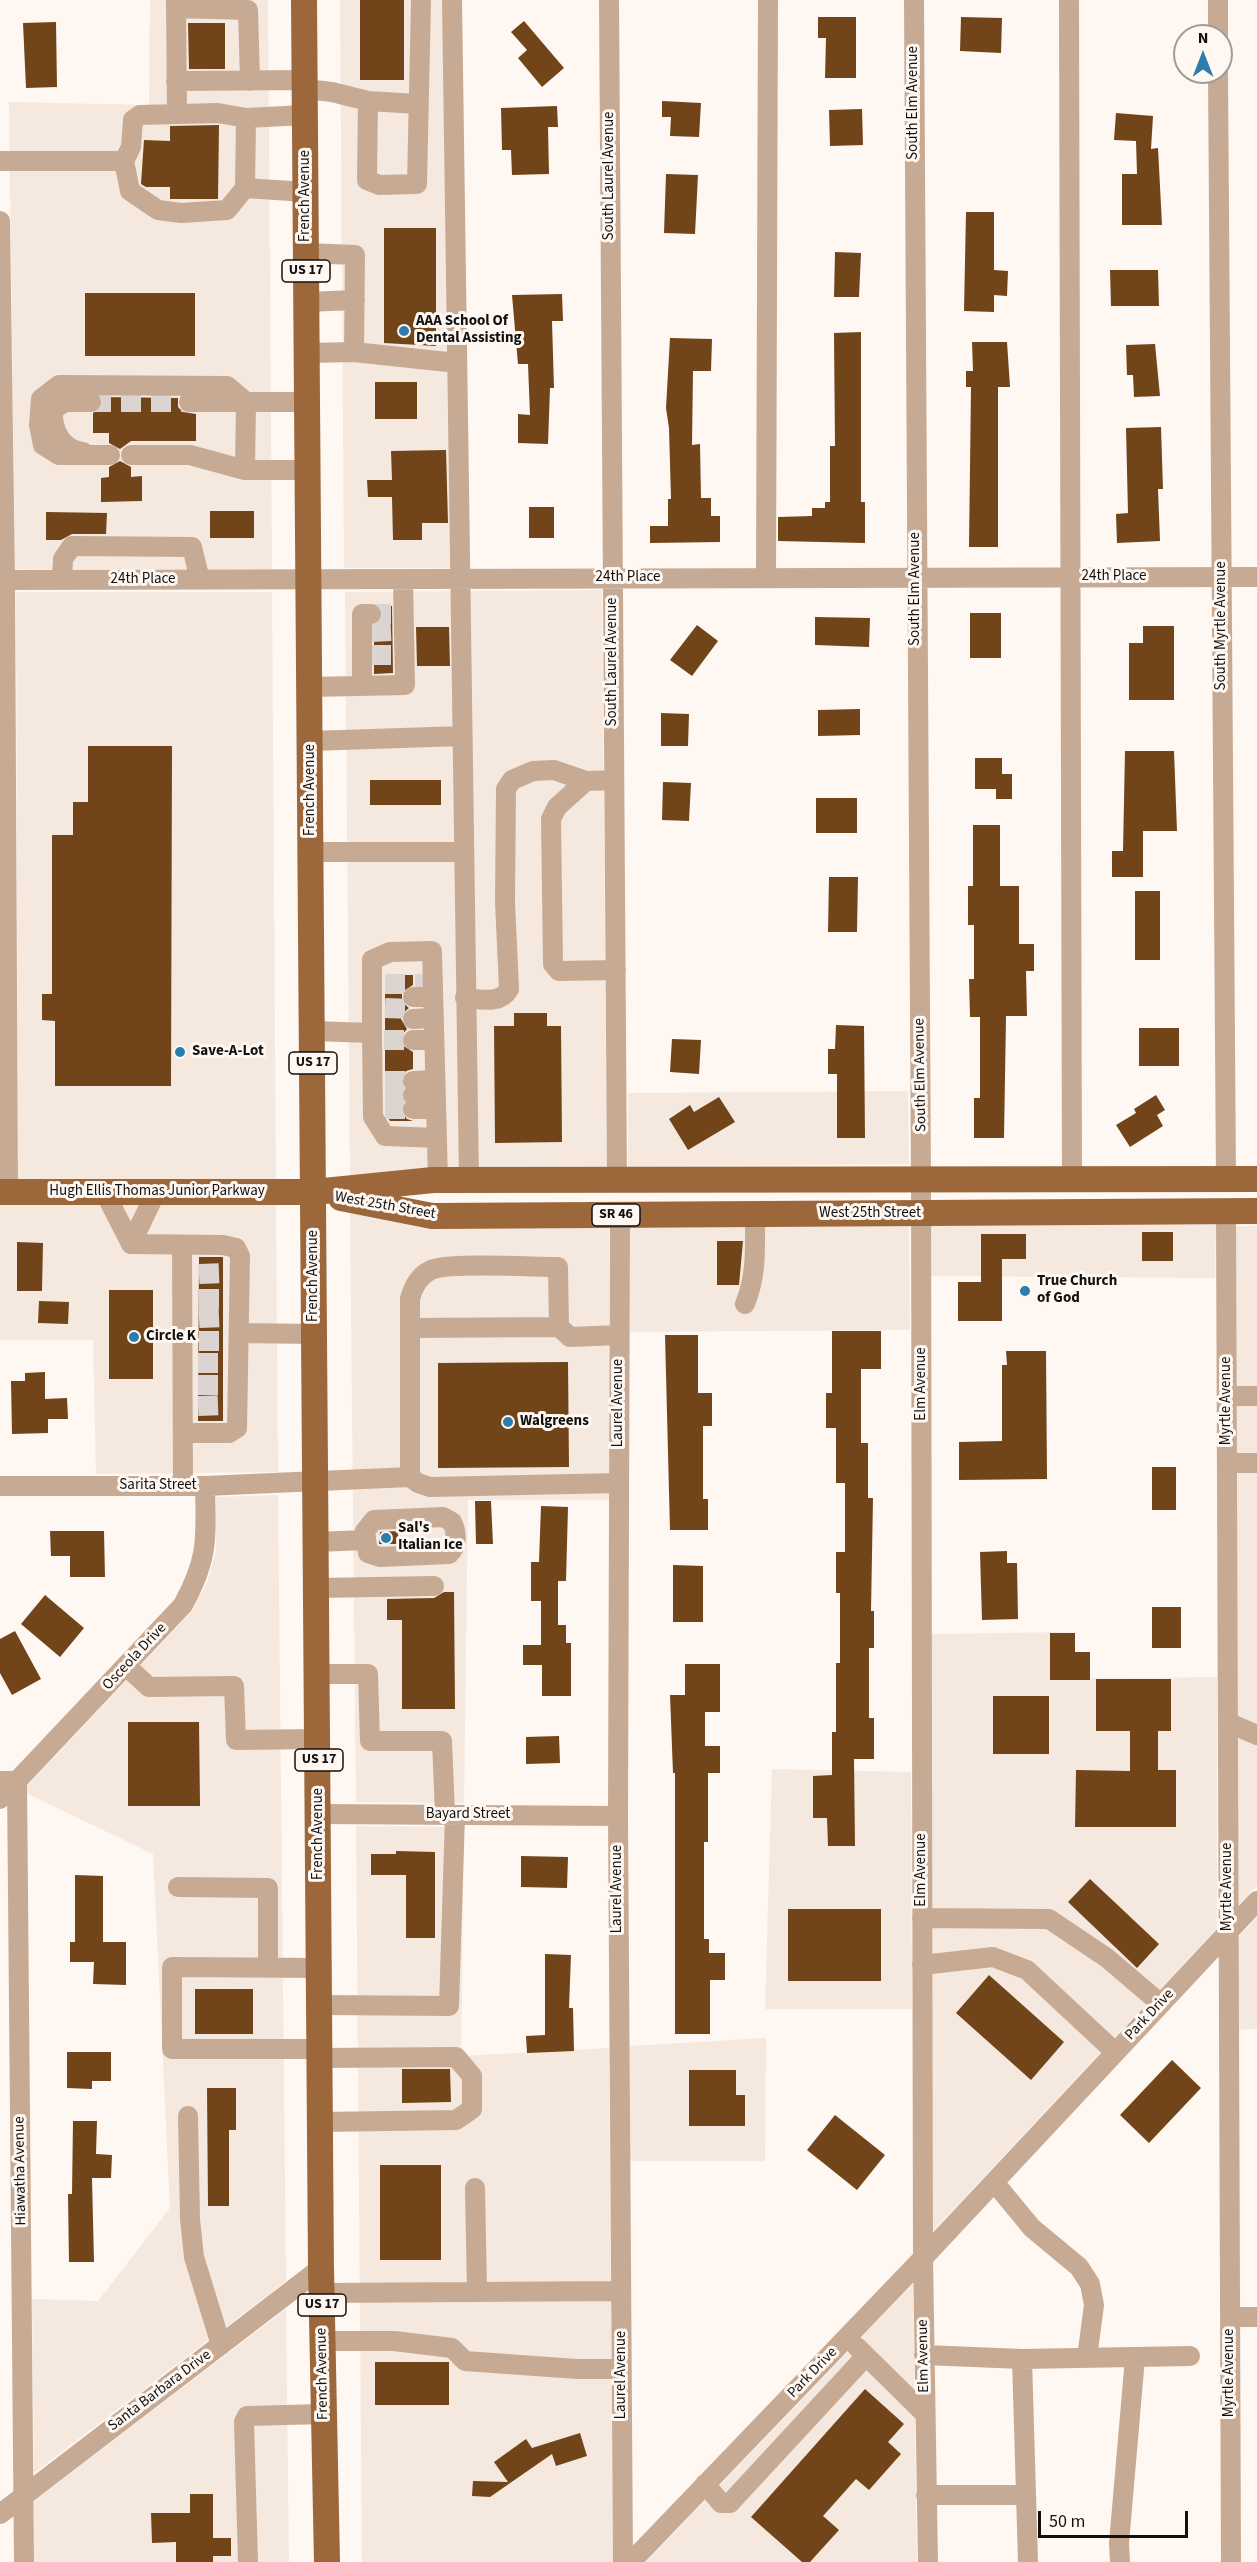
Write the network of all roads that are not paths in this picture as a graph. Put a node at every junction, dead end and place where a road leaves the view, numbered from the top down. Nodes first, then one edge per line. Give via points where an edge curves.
1 (304, 0) edge
2 (421, 0) edge
3 (452, 0) edge
4 (609, 0) edge
5 (768, 0) edge
6 (914, 0) edge
7 (1069, 0) edge
8 (1218, 0) edge
9 (176, 4) edge
10 (1218, 24) edge
11 (184, 81) junction
12 (250, 81) junction
13 (1218, 84) edge
14 (305, 85) junction
15 (368, 101) junction
16 (418, 104) junction
17 (218, 112) junction
18 (177, 114) junction
19 (305, 115) junction
20 (246, 118) junction
21 (0, 161) edge
22 (124, 161) junction
23 (245, 188) junction
24 (306, 192) junction
25 (0, 222) edge
26 (306, 253) junction
27 (354, 300) junction
28 (307, 302) junction
29 (354, 352) junction
30 (307, 353) junction
31 (457, 363) junction
32 (91, 402) tunnel mouth
33 (189, 402) tunnel mouth
34 (246, 402) junction
35 (307, 402) junction
36 (131, 455) dead end
37 (245, 470) junction
38 (308, 470) junction
39 (119, 547) junction
40 (1222, 577) junction
41 (1257, 577) edge
42 (613, 578) junction
43 (766, 578) junction
44 (916, 578) junction
45 (1069, 578) junction
46 (460, 579) junction
47 (3, 580) edge
48 (62, 580) junction
49 (120, 580) junction
50 (200, 580) junction
51 (309, 580) junction
52 (403, 580) junction
53 (368, 626) dead end
54 (362, 686) junction
55 (310, 687) junction
56 (462, 736) junction
57 (311, 741) junction
58 (614, 780) junction
59 (586, 781) junction
60 (312, 852) junction
61 (463, 852) junction
62 (616, 970) junction
63 (465, 998) junction
64 (378, 1014) junction
65 (313, 1031) junction
66 (435, 1095) junction
67 (4, 1127) edge
68 (437, 1138) junction
69 (921, 1178) junction
70 (1072, 1178) junction
71 (617, 1179) junction
72 (1226, 1179) junction
73 (1257, 1179) edge
74 (438, 1180) junction
75 (469, 1180) junction
76 (4, 1192) edge
77 (156, 1192) junction
78 (314, 1192) junction
79 (105, 1193) junction
80 (1257, 1197) edge
81 (1257, 1211) edge
82 (1226, 1212) junction
83 (921, 1214) junction
84 (620, 1215) junction
85 (755, 1215) junction
86 (131, 1244) junction
87 (182, 1245) junction
88 (745, 1304) dead end
89 (233, 1321) junction
90 (559, 1327) junction
91 (410, 1329) junction
92 (315, 1334) junction
93 (619, 1335) junction
94 (1227, 1396) junction
95 (1257, 1396) edge
96 (183, 1433) junction
97 (1227, 1464) junction
98 (1257, 1464) edge
99 (410, 1477) junction
100 (316, 1483) junction
101 (619, 1483) junction
102 (0, 1486) edge
103 (183, 1486) junction
104 (205, 1486) junction
105 (364, 1540) dead end
106 (316, 1542) junction
107 (434, 1586) dead end
108 (317, 1588) junction
109 (126, 1666) junction
110 (318, 1674) junction
111 (1229, 1723) junction
112 (1257, 1735) edge
113 (318, 1740) junction
114 (9, 1781) edge
115 (0, 1799) edge
116 (319, 1814) junction
117 (450, 1815) junction
118 (618, 1816) junction
119 (178, 1887) dead end
120 (1257, 1901) edge
121 (922, 1918) junction
122 (1228, 1933) junction
123 (922, 1965) junction
124 (268, 1968) junction
125 (320, 1968) junction
126 (1161, 2004) junction
127 (320, 2005) junction
128 (1115, 2052) junction
129 (320, 2053) junction
130 (188, 2116) dead end
131 (321, 2122) junction
132 (994, 2182) junction
133 (475, 2188) dead end
134 (923, 2258) junction
135 (321, 2268) junction
136 (621, 2291) junction
137 (477, 2292) junction
138 (322, 2294) junction
139 (1230, 2317) junction
140 (1257, 2317) edge
141 (846, 2337) junction
142 (322, 2341) junction
143 (221, 2345) junction
144 (924, 2355) junction
145 (866, 2356) junction
146 (1191, 2356) dead end
147 (1087, 2358) junction
148 (1136, 2358) junction
149 (1022, 2359) junction
150 (621, 2369) junction
151 (788, 2398) junction
152 (324, 2414) junction
153 (925, 2414) junction
154 (810, 2417) junction
155 (705, 2484) junction
156 (24, 2494) junction
157 (926, 2495) junction
158 (1026, 2495) junction
159 (0, 2514) edge
160 (326, 2558) edge
161 (24, 2562) edge
162 (248, 2562) edge
163 (623, 2562) edge
164 (631, 2562) edge
165 (928, 2562) edge
166 (1028, 2562) edge
167 (1120, 2562) edge
168 (1231, 2562) edge

1 - 14 main road, French Avenue / US 17
2 - 16 street
3 - 31 street
4 - 42 street, South Laurel Avenue
5 - 43 street
6 - 44 street, South Elm Avenue
7 - 45 street
8 - 10 street
9 - 11 street
9 - 12 street via 248,10
11 - 12 street
11 - 17 street
11 - 18 street
12 - 14 street
13 - 40 street, South Myrtle Avenue
14 - 15 street
14 - 19 main road, French Avenue / US 17
15 - 16 street
15 - 16 street via 367,180 379,185 417,184
17 - 18 street
17 - 20 street
18 - 22 street via 140,115 133,120 131,147
19 - 20 street
19 - 24 main road, French Avenue / US 17
20 - 23 street
21 - 22 street
22 - 23 street via 130,191 158,210 227,210
23 - 24 street
24 - 26 main road, French Avenue / US 17
25 - 47 street
26 - 27 street via 355,255
26 - 28 main road, French Avenue / US 17
27 - 28 street
27 - 29 street
28 - 30 main road, French Avenue / US 17
29 - 30 street
29 - 31 street
30 - 35 main road, French Avenue / US 17
31 - 46 street
32 - 34 street via 59,404 53,410 55,432 77,452 110,455 59,455 43,445 39,425 41,399 59,385 227,386
33 - 34 street
34 - 35 street
34 - 37 street
35 - 38 main road, French Avenue / US 17
36 - 37 street via 190,455
37 - 38 street
38 - 51 main road, French Avenue / US 17
39 - 48 street via 72,546 63,559
39 - 49 street
39 - 50 street via 192,547
40 - 41 street, 24th Place
40 - 45 street, 24th Place
40 - 72 street, South Myrtle Avenue
42 - 43 street, 24th Place
42 - 46 street, 24th Place
42 - 58 street, South Laurel Avenue
43 - 44 street, 24th Place
44 - 45 street, 24th Place
44 - 69 street, South Elm Avenue
45 - 70 street
46 - 52 street, 24th Place
46 - 56 street
47 - 48 street, 24th Place
47 - 67 street
48 - 49 street, 24th Place
49 - 50 street, 24th Place
50 - 51 street, 24th Place
51 - 52 street, 24th Place
51 - 55 main road, French Avenue / US 17
52 - 54 street via 399,654 405,685
53 - 54 street
54 - 55 street
55 - 57 main road, French Avenue / US 17
56 - 57 street
56 - 61 street
57 - 60 main road, French Avenue / US 17
58 - 59 street
58 - 62 street, South Laurel Avenue
59 - 62 street via 557,807 550,819 554,964 559,971
59 - 63 street via 554,771 533,771 512,780 506,789 509,989 498,999
60 - 61 street
60 - 65 main road, French Avenue / US 17
61 - 63 street
62 - 71 street, South Laurel Avenue
63 - 75 street
64 - 65 street
64 - 66 street via 372,960 390,952 432,951 423,1019
64 - 68 street via 379,1095 373,1117 385,1136
65 - 78 main road, French Avenue / US 17
66 - 66 street via 413,1095
66 - 68 street
67 - 76 street
68 - 74 street
69 - 70 main road, West 25th Street
69 - 71 main road, West 25th Street
69 - 83 street, Elm Avenue
70 - 72 main road, West 25th Street
71 - 75 main road, West 25th Street
72 - 73 main road, West 25th Street
74 - 75 main road, West 25th Street
74 - 78 main road, West 25th Street
76 - 79 main road, Hugh Ellis Thomas Junior Parkway
77 - 78 main road, Hugh Ellis Thomas Junior Parkway
77 - 79 main road, Hugh Ellis Thomas Junior Parkway
77 - 86 street
78 - 84 main road, West 25th Street / SR 46 via 432,1216
78 - 92 main road, French Avenue / US 17
79 - 86 street
80 - 82 main road
81 - 82 main road, West 25th Street / SR 46
82 - 83 main road, West 25th Street / SR 46
82 - 94 street, Myrtle Avenue
83 - 85 main road, West 25th Street / SR 46
83 - 121 street, Elm Avenue
84 - 85 main road, West 25th Street / SR 46
84 - 93 street, Laurel Avenue
85 - 88 street via 755,1269
86 - 87 street
87 - 89 street via 236,1248 240,1256 231,1273
87 - 96 street via 190,1274 191,1308 191,1406
89 - 92 street
89 - 96 street via 231,1405 237,1428 229,1433
90 - 91 street
90 - 91 street via 558,1267 441,1268 425,1274 413,1287
90 - 93 street via 570,1337
91 - 99 street
92 - 100 main road, French Avenue / US 17
93 - 101 street, Laurel Avenue
94 - 95 street
94 - 97 street, Myrtle Avenue
96 - 103 street
97 - 98 street
97 - 111 street, Myrtle Avenue
99 - 100 street, Sarita Street
99 - 101 street via 430,1486
100 - 104 street, Sarita Street
100 - 106 main road, French Avenue / US 17
101 - 118 street, Laurel Avenue
102 - 103 street, Sarita Street
103 - 104 street, Sarita Street
104 - 109 street, Osceola Drive via 206,1548 198,1577 183,1605
105 - 106 street
106 - 108 main road, French Avenue / US 17
107 - 108 street
108 - 110 main road, French Avenue / US 17
109 - 113 street via 149,1687 234,1686 236,1740
109 - 114 street, Osceola Drive
110 - 113 main road, French Avenue / US 17
110 - 117 street via 368,1674 369,1741 442,1741
111 - 112 street
111 - 122 street, Myrtle Avenue
113 - 116 main road, French Avenue / US 17
114 - 115 street, Osceola Drive
114 - 156 street, Hiawatha Avenue
116 - 117 street, Bayard Street
116 - 125 main road, French Avenue / US 17
117 - 118 street, Bayard Street
117 - 127 street via 449,2006
118 - 136 street, Laurel Avenue
119 - 124 street via 268,1888
120 - 122 street, Park Drive
121 - 123 street, Elm Avenue
121 - 126 street via 1049,1919 1107,1958
122 - 126 street, Park Drive
122 - 139 street, Myrtle Avenue
123 - 128 street via 993,1957 1027,1970
123 - 134 street, Elm Avenue
124 - 125 street
124 - 129 street via 172,1967 172,2049
125 - 127 main road, French Avenue / US 17
126 - 128 street, Park Drive
127 - 129 main road, French Avenue / US 17
128 - 132 street, Park Drive
129 - 131 main road, French Avenue / US 17
129 - 131 street via 456,2057 472,2076 472,2109 456,2120
130 - 143 street via 194,2257
131 - 135 main road, French Avenue / US 17
132 - 134 street, Park Drive
132 - 147 street via 1032,2228 1079,2267 1089,2284 1094,2305
133 - 137 street
134 - 141 street, Park Drive
134 - 144 street, Elm Avenue
135 - 138 main road, French Avenue / US 17
135 - 143 street, Santa Barbara Drive
136 - 137 street
136 - 150 street, Laurel Avenue
137 - 138 street
138 - 142 main road, French Avenue / US 17
139 - 140 street
139 - 168 street, Myrtle Avenue
141 - 145 street
141 - 151 street, Park Drive
142 - 150 street via 394,2341 452,2348 465,2361
142 - 152 main road, French Avenue / US 17
143 - 156 street, Santa Barbara Drive
144 - 149 street
144 - 153 street, Elm Avenue
145 - 153 street
145 - 154 street
146 - 148 street
147 - 148 street
147 - 149 street
148 - 167 street
149 - 158 street
150 - 163 street, Laurel Avenue
151 - 154 street
151 - 155 street, Park Drive
152 - 160 main road, French Avenue / US 17
152 - 162 street via 247,2416 244,2422
153 - 157 street, Elm Avenue
154 - 155 street via 730,2503 721,2503
155 - 164 street, Park Drive
156 - 159 street, Santa Barbara Drive
156 - 161 street, Hiawatha Avenue
157 - 158 street
157 - 165 street, Elm Avenue
158 - 166 street

